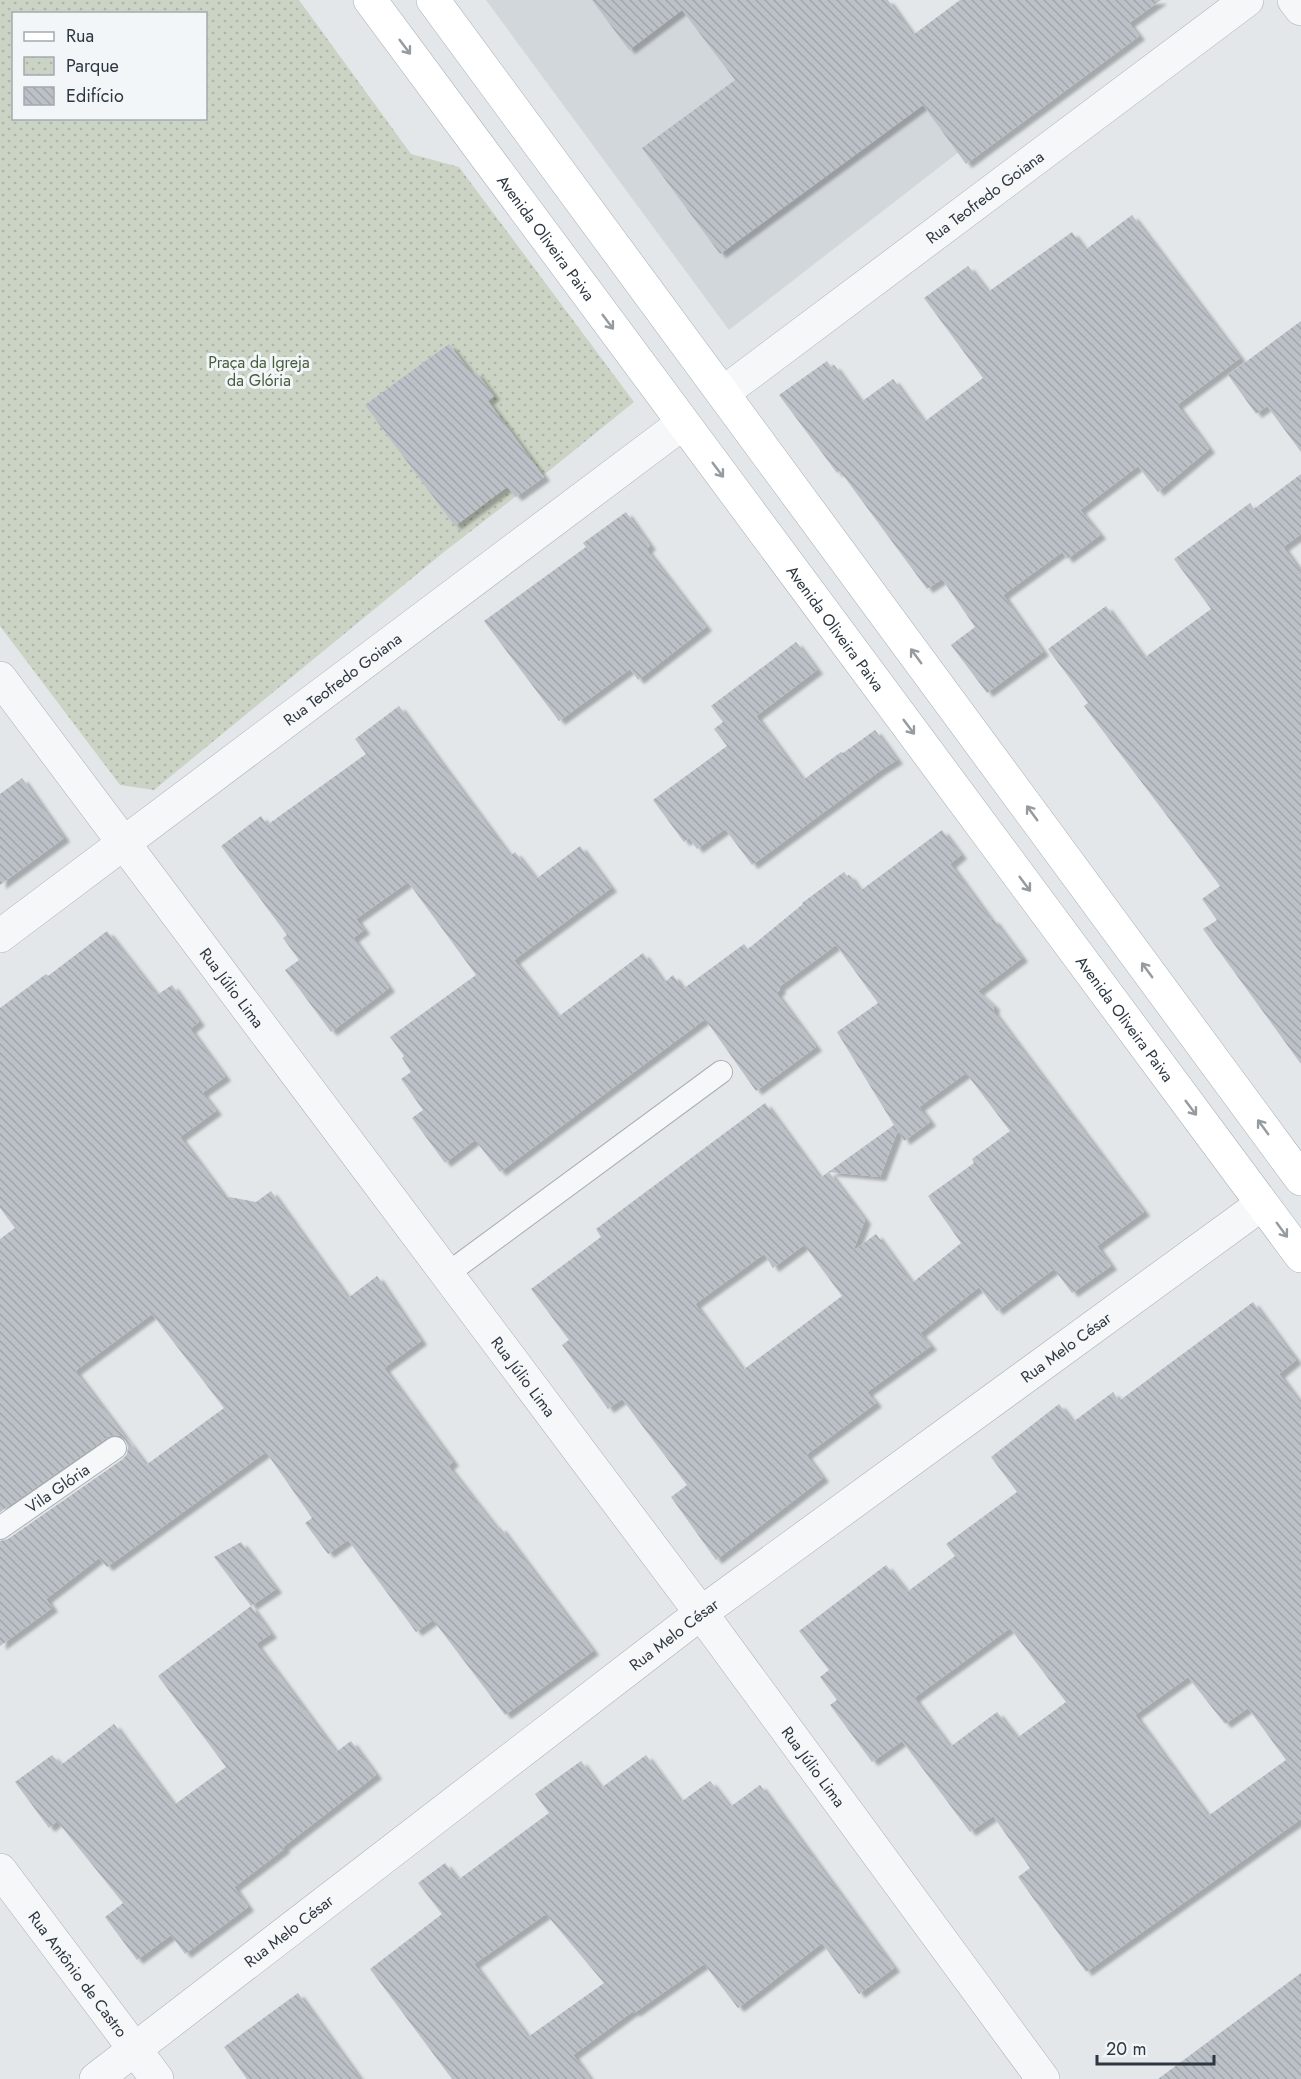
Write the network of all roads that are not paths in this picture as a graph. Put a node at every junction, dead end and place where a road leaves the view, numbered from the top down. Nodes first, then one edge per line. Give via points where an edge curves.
1 (370, 0) edge
2 (433, 0) edge
3 (1247, 0) edge
4 (1294, 0) edge
5 (1301, 9) edge
6 (723, 393) junction
7 (683, 423) junction
8 (0, 678) edge
9 (123, 843) junction
10 (0, 936) edge
11 (721, 1072) dead end
12 (1300, 1175) edge
13 (1262, 1204) junction
14 (1301, 1256) edge
15 (447, 1274) junction
16 (115, 1448) dead end
17 (0, 1528) edge
18 (701, 1613) junction
19 (0, 1870) edge
20 (135, 2050) junction
21 (96, 2079) edge
22 (156, 2079) edge
23 (1042, 2079) edge

1 -> 7 main road, Avenida Oliveira Paiva
2 - 6 main road
3 - 6 street, Rua Teofredo Goiana
4 - 5 street
12 -> 6 main road
7 - 9 street, Rua Teofredo Goiana
7 -> 13 main road, Avenida Oliveira Paiva
8 - 9 street, Rua Júlio Lima
9 - 10 street, Rua Teofredo Goiana
9 - 15 street, Rua Júlio Lima
11 - 15 lane
13 -> 14 main road, Avenida Oliveira Paiva
13 - 18 street, Rua Melo César
15 - 18 street, Rua Júlio Lima
16 - 17 lane, Vila Glória
18 - 20 street, Rua Melo César
18 - 23 street, Rua Júlio Lima
19 - 20 street, Rua Antônio de Castro
20 - 21 street, Rua Melo César
20 - 22 street, Rua Antônio de Castro

